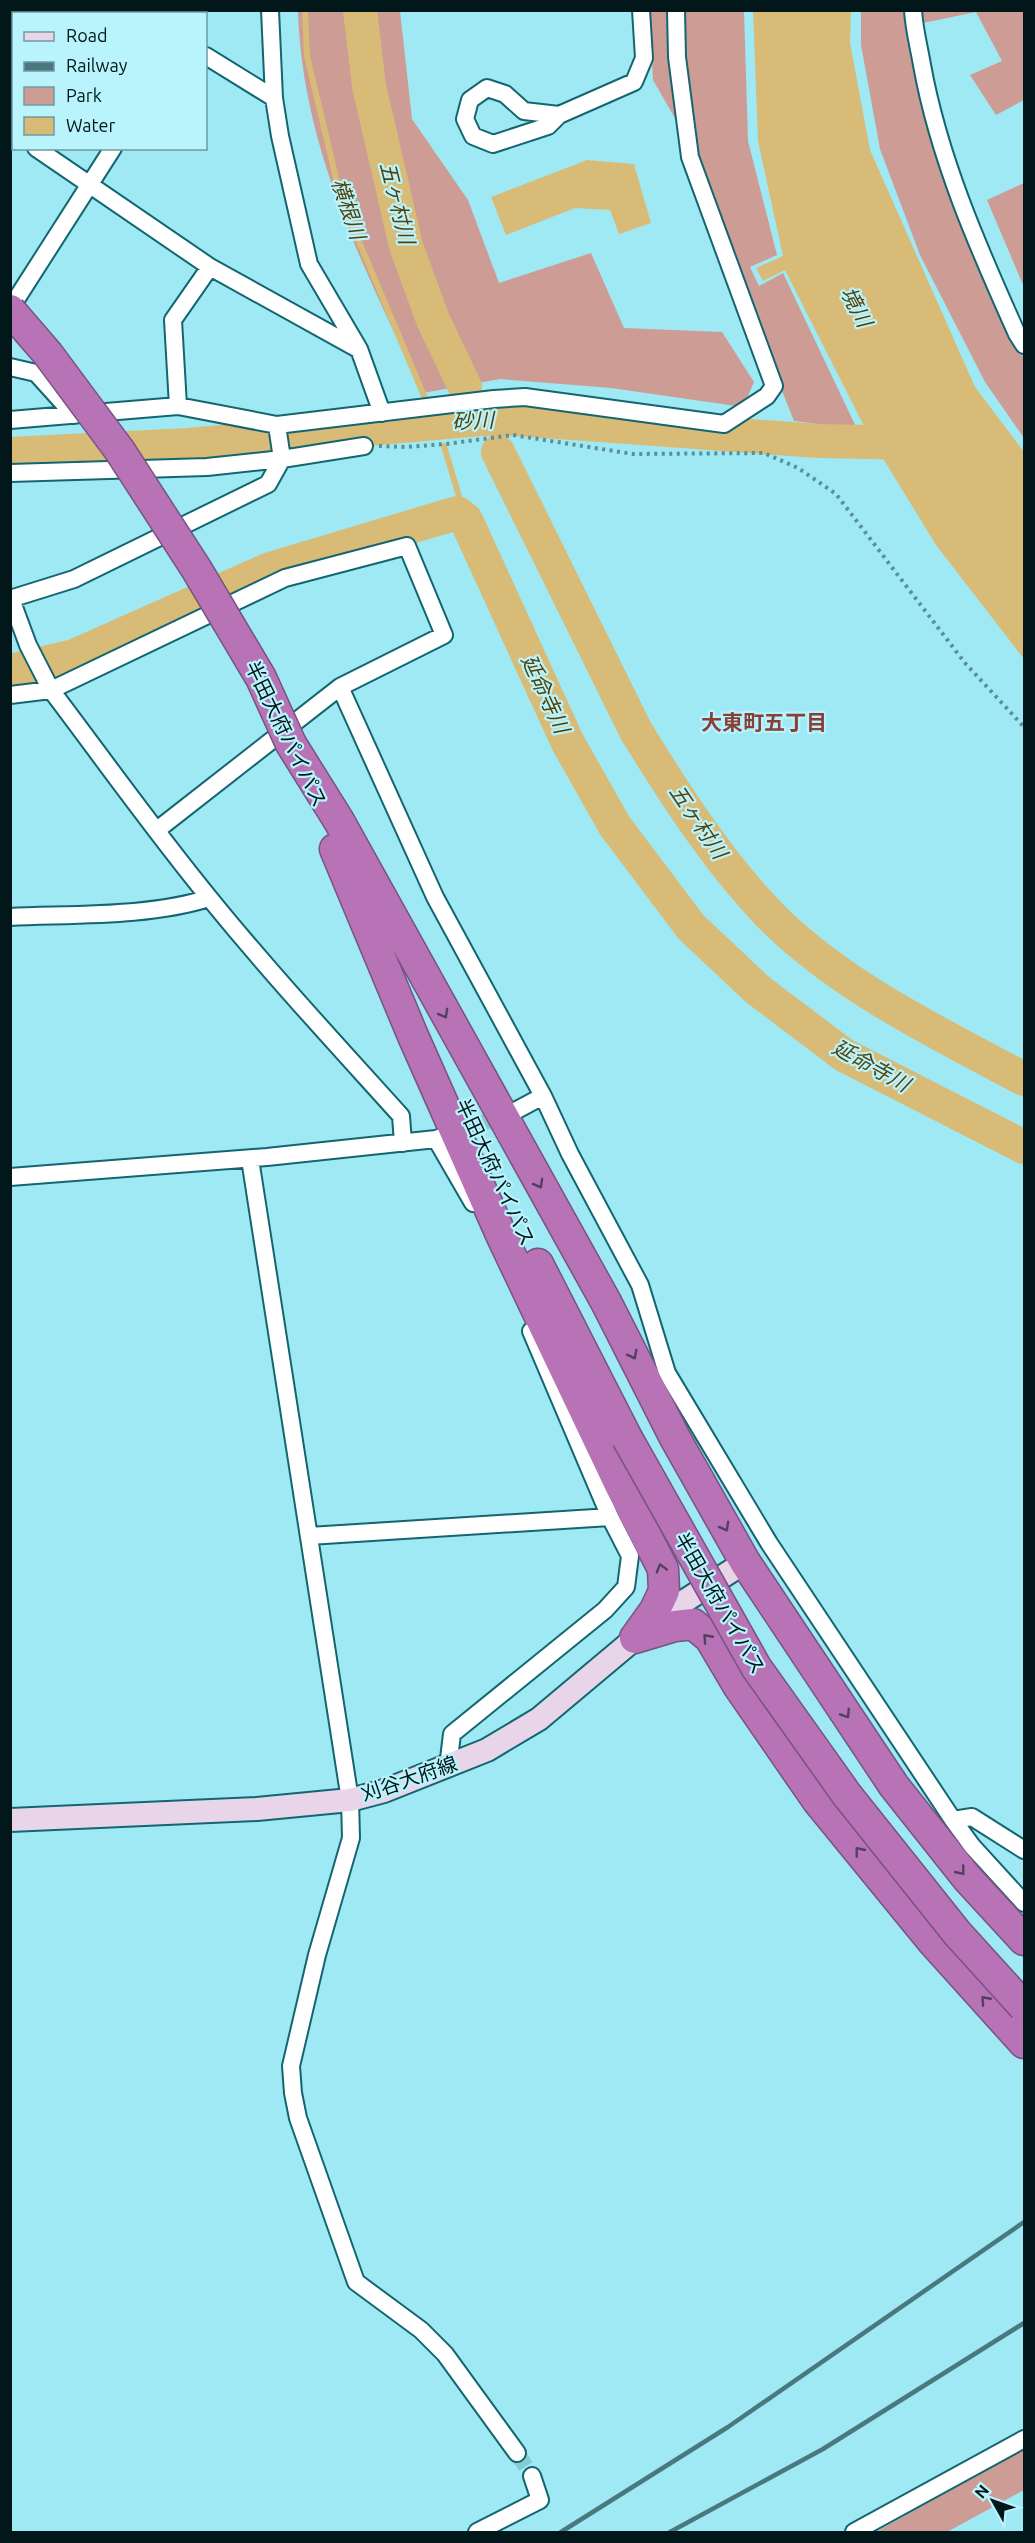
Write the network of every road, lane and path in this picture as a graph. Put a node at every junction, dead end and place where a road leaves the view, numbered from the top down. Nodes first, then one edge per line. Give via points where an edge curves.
1 (270, 10) edge
2 (641, 10) edge
3 (676, 10) edge
4 (914, 10) edge
5 (207, 57) edge
6 (274, 98) junction
7 (560, 115) junction
8 (39, 150) edge
9 (112, 150) edge
10 (90, 185) junction
11 (210, 267) junction
12 (10, 309) edge
13 (1024, 345) edge
14 (359, 349) junction
15 (10, 367) edge
16 (178, 406) junction
17 (381, 413) junction
18 (74, 415) junction
19 (10, 420) edge
20 (277, 426) junction
21 (364, 446) joint
22 (281, 458) junction
23 (10, 473) edge
24 (11, 599) edge
25 (340, 687) junction
26 (50, 689) junction
27 (10, 695) edge
28 (1024, 727) edge
29 (291, 744) junction
30 (157, 830) junction
31 (209, 898) junction
32 (10, 917) edge
33 (543, 1096) junction
34 (515, 1111) tunnel mouth
35 (403, 1143) junction
36 (249, 1159) junction
37 (10, 1177) edge
38 (610, 1517) junction
39 (309, 1536) junction
40 (745, 1562) junction
41 (634, 1638) junction
42 (448, 1767) junction
43 (350, 1800) junction
44 (10, 1820) edge
45 (953, 1820) junction
46 (1024, 1850) edge
47 (1024, 1903) edge
48 (1024, 1940) edge
49 (1024, 2007) edge
50 (1024, 2043) edge
51 (1024, 2439) edge
52 (517, 2453) tunnel mouth
53 (532, 2476) tunnel mouth
54 (477, 2532) edge
55 (854, 2532) edge

1 - 6 street
2 - 7 street via 644,58 634,82
3 - 17 street via 676,57 690,157 774,386 767,396 724,423 525,397
4 - 13 street via 928,95 950,171 975,239
5 - 6 street
6 - 14 street via 309,264
7 - 7 street via 548,126 493,144 473,136 465,119 470,100 487,88 505,94 524,111
8 - 10 street
9 - 10 street
10 - 11 street
10 - 12 street
11 - 14 street
11 - 16 street via 173,320
12 - 29 highway, 半田大府パイパス, bridge via 120,451 197,570 261,678
14 - 17 street
15 - 18 street via 36,374
16 - 18 street
16 - 20 street
17 - 20 street
18 - 19 street
20 - 22 street
21 - 22 street
21 - 28 path via 406,447 513,435 633,454 764,453 798,468 836,494 965,663
22 - 23 street via 207,467
22 - 24 street via 268,484 74,579
24 - 26 street
25 - 26 street via 444,635 407,546 285,578
25 - 30 street
25 - 33 street via 435,897
26 - 27 street
26 - 30 street
29 -> 40 highway via 339,821 606,1302 675,1438
41 -> 29 highway via 656,1611 664,1591 663,1569 503,1239
29 - 49 highway, 半田大府パイパス, bridge via 544,1278 689,1551 762,1676 846,1795 957,1933
30 - 31 street
31 - 32 street via 187,905
31 - 35 street via 401,1116
33 - 34 street
33 - 45 street via 640,1285 667,1373 769,1543
35 - 36 street
35 - 38 street via 440,1138 483,1219
36 - 37 street
36 - 39 street
38 - 39 street
38 - 42 street via 630,1556 627,1587 605,1610 452,1734
39 - 43 street
40 - 41 main road, 刈谷大府線
40 -> 48 highway via 894,1786 967,1878
41 - 42 main road, 刈谷大府線 via 538,1719 487,1750
50 -> 41 highway via 933,1942 825,1809 739,1687 710,1638 693,1624
42 - 43 main road, 刈谷大府線
43 - 44 main road, 刈谷大府線 via 224,1811
43 - 52 street via 351,1838 317,1955 291,2066 298,2118 356,2282 421,2330 445,2354
45 - 46 street via 972,1817
45 - 47 street
51 - 55 street
53 - 54 street via 540,2500

